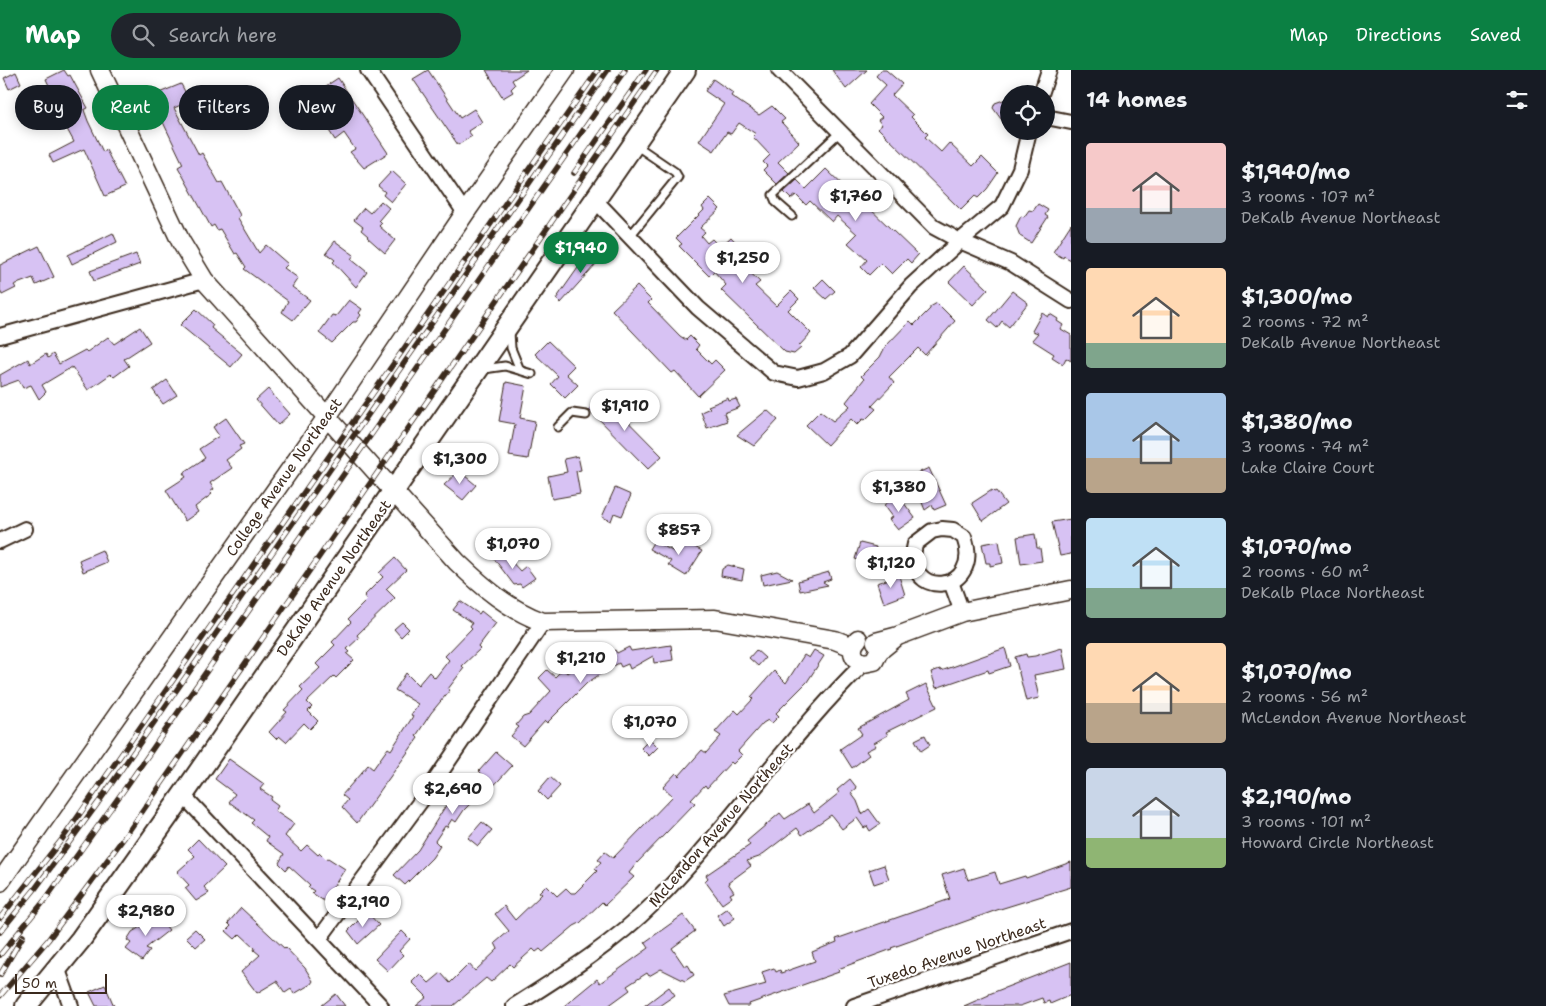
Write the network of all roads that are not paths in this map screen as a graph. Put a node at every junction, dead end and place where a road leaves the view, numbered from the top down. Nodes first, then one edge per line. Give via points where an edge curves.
1 (100, 70) edge
2 (368, 70) edge
3 (565, 70) edge
4 (685, 70) edge
5 (779, 70) edge
6 (1048, 70) edge
7 (1044, 85) edge
8 (1055, 119) edge
9 (1071, 122) edge
10 (840, 132) junction
11 (1028, 140) edge
12 (634, 144) junction
13 (595, 200) junction
14 (465, 213) junction
15 (792, 216) dead end
16 (630, 236) junction
17 (960, 241) junction
18 (204, 280) junction
19 (1071, 301) edge
20 (509, 323) junction
21 (0, 336) edge
22 (520, 370) junction
23 (477, 371) junction
24 (532, 374) dead end
25 (586, 415) dead end
26 (327, 417) junction
27 (558, 427) dead end
28 (394, 492) junction
29 (25, 529) dead end
30 (0, 541) edge
31 (951, 582) junction
32 (1071, 590) edge
33 (962, 612) junction
34 (543, 622) junction
35 (867, 644) junction
36 (864, 663) joint
37 (183, 795) junction
38 (0, 882) edge
39 (1071, 931) edge
40 (319, 938) junction
41 (58, 970) junction
42 (26, 1006) edge
43 (71, 1006) edge
44 (380, 1006) edge
45 (514, 1006) edge
46 (854, 1006) edge

1 - 18 street via 181,242
2 - 14 street
3 - 14 street, College Avenue Northeast
4 - 12 main road, DeKalb Avenue Northeast
5 - 10 street
6 - 7 street
8 - 9 street
10 - 15 lane via 773,195
10 - 17 street via 934,227
11 - 17 street via 1020,169 1002,206
12 - 13 main road, DeKalb Avenue Northeast
12 - 16 lane via 675,172 678,178
13 - 16 street
13 - 20 main road, DeKalb Avenue Northeast
14 - 26 street, College Avenue Northeast
16 - 17 street via 698,308 774,373 798,378 824,371 850,356 911,286
17 - 19 street via 1010,263
18 - 21 street
18 - 26 street
20 - 22 lane via 512,348
20 - 23 main road, DeKalb Avenue Northeast
22 - 23 lane via 491,366
22 - 24 lane
23 - 28 main road, DeKalb Avenue Northeast
25 - 27 lane via 572,413
26 - 28 street
26 - 38 street, College Avenue Northeast
28 - 34 street via 457,562 491,594 520,613
28 - 37 main road, DeKalb Avenue Northeast
29 - 30 street
31 - 31 street via 928,583 919,575 913,554 915,544 932,531 954,530 964,537 969,558 961,575
31 - 33 street
32 - 33 street
33 - 35 street via 895,638
34 - 35 street via 715,619
34 - 40 street via 426,794
35 - 36 street, McLendon Avenue Northeast via 856,659
36 - 45 street, McLendon Avenue Northeast via 654,904 581,964
37 - 40 street
37 - 41 main road, DeKalb Avenue Northeast
39 - 46 street, Tuxedo Avenue Northeast
40 - 44 street
41 - 42 main road, DeKalb Avenue Northeast
41 - 43 street

